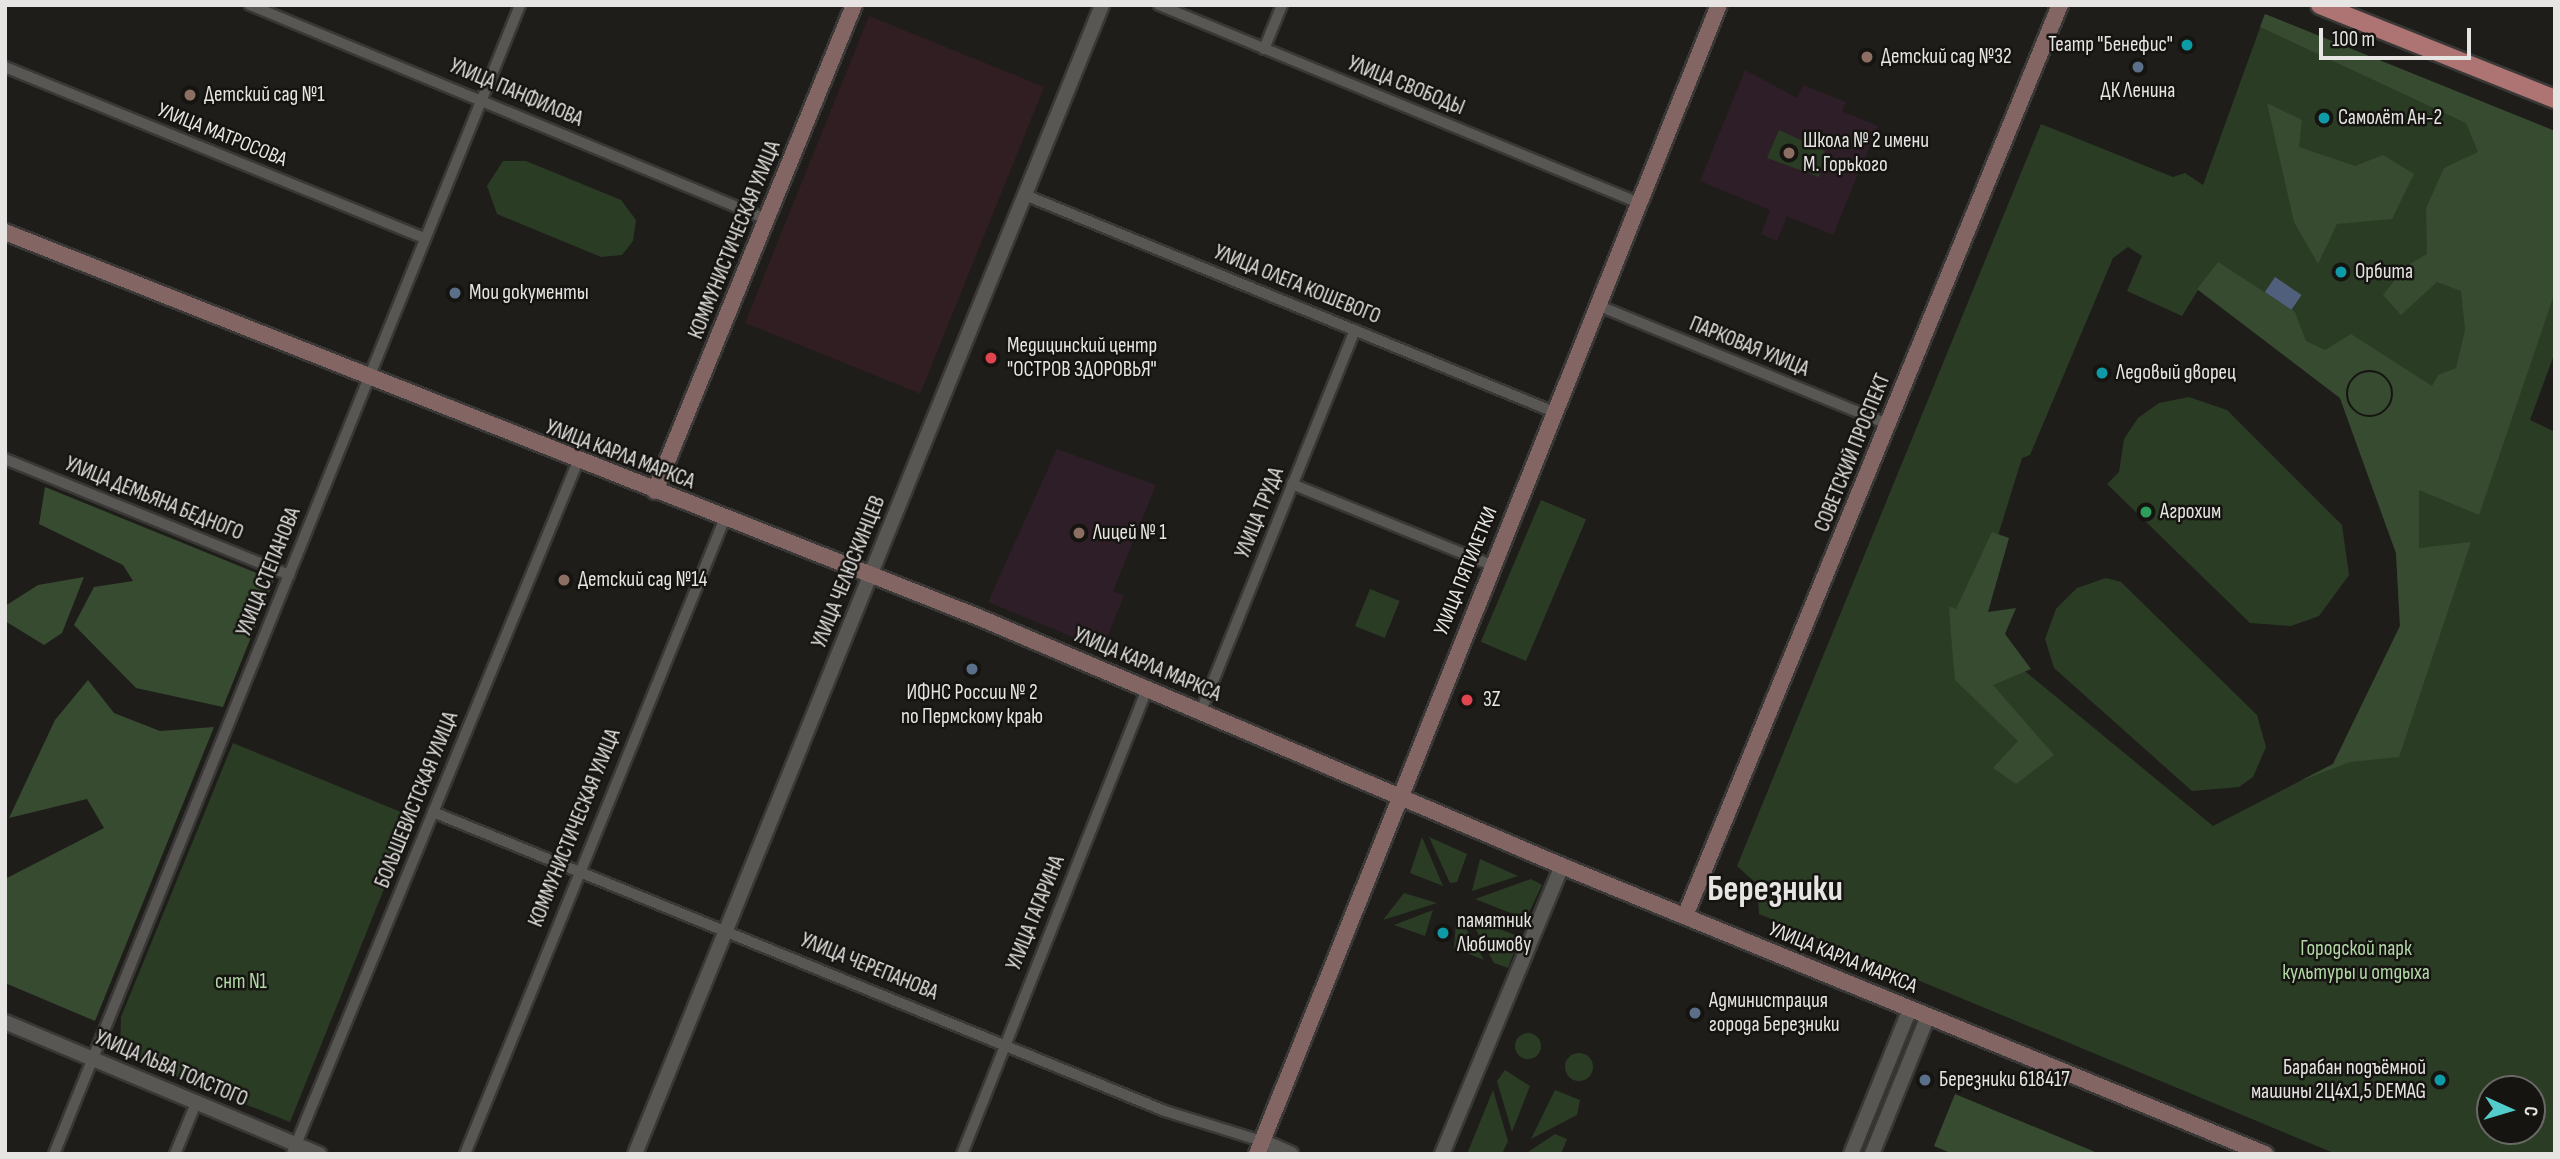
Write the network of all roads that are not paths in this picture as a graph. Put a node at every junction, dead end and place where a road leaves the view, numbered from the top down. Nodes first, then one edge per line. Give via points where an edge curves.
1 (250, 5) edge
2 (520, 5) edge
3 (853, 5) edge
4 (1102, 5) edge
5 (1159, 5) edge
6 (1282, 5) edge
7 (1719, 5) edge
8 (2060, 5) edge
9 (2320, 5) edge
10 (1265, 49) junction
11 (5, 67) edge
12 (482, 99) junction
13 (2555, 99) edge
14 (1025, 195) junction
15 (1639, 203) junction
16 (766, 219) junction
17 (5, 232) edge
18 (425, 238) junction
19 (1597, 305) junction
20 (1355, 330) junction
21 (368, 379) junction
22 (1554, 412) junction
23 (1887, 424) junction
24 (5, 459) edge
25 (578, 461) junction
26 (1292, 484) junction
27 (654, 491) junction
28 (725, 518) junction
29 (1491, 565) junction
30 (289, 575) junction
31 (870, 575) junction
32 (1147, 689) junction
33 (1201, 711) junction
34 (1400, 795) junction
35 (433, 812) junction
36 (1562, 866) junction
37 (580, 872) junction
38 (1685, 916) junction
39 (725, 932) junction
40 (1910, 1009) junction
41 (1928, 1016) junction
42 (5, 1022) edge
43 (1003, 1045) junction
44 (94, 1058) junction
45 (196, 1103) junction
46 (1260, 1147) edge
47 (294, 1149) edge
48 (54, 1154) edge
49 (175, 1154) edge
50 (320, 1154) edge
51 (465, 1154) edge
52 (635, 1154) edge
53 (962, 1154) edge
54 (1291, 1154) edge
55 (1442, 1154) edge
56 (1851, 1154) edge
57 (1872, 1154) edge
58 (2265, 1154) edge

1 - 12 street, УЛИЦА ПАНФИЛОВА
2 - 12 street, УЛИЦА СТЕПАНОВА
3 - 16 main road, КОММУНИСТИЧЕСКАЯ УЛИЦА
4 - 14 street, УЛИЦА ЧЕЛЮСКИНЦЕВ
5 - 10 street, УЛИЦА СВОБОДЫ
6 - 10 street
7 - 15 main road, УЛИЦА ПЯТИЛЕТКИ
8 - 23 main road, СОВЕТСКИЙ ПРОСПЕКТ
9 - 13 main road
10 - 15 street, УЛИЦА СВОБОДЫ
11 - 18 street, УЛИЦА МАТРОСОВА
12 - 16 street, УЛИЦА ПАНФИЛОВА
12 - 18 street, УЛИЦА СТЕПАНОВА
14 - 20 street, УЛИЦА ОЛЕГА КОШЕВОГО
14 - 31 street, УЛИЦА ЧЕЛЮСКИНЦЕВ
15 - 19 main road, УЛИЦА ПЯТИЛЕТКИ
16 - 27 main road, КОММУНИСТИЧЕСКАЯ УЛИЦА
17 - 21 main road, УЛИЦА КАРЛА МАРКСА
18 - 21 street, УЛИЦА СТЕПАНОВА
19 - 22 main road, УЛИЦА ПЯТИЛЕТКИ
19 - 23 street, ПАРКОВАЯ УЛИЦА
20 - 22 street, УЛИЦА ОЛЕГА КОШЕВОГО
20 - 26 street, УЛИЦА ТРУДА
21 - 25 main road, УЛИЦА КАРЛА МАРКСА
21 - 30 street, УЛИЦА СТЕПАНОВА
22 - 29 main road, УЛИЦА ПЯТИЛЕТКИ
23 - 38 main road, СОВЕТСКИЙ ПРОСПЕКТ
24 - 30 street, УЛИЦА ДЕМЬЯНА БЕДНОГО
25 - 27 main road, УЛИЦА КАРЛА МАРКСА
25 - 35 street, БОЛЬШЕВИСТСКАЯ УЛИЦА
26 - 29 street
26 - 33 street, УЛИЦА ТРУДА
27 - 28 main road, УЛИЦА КАРЛА МАРКСА
28 - 31 main road, УЛИЦА КАРЛА МАРКСА
28 - 37 street, КОММУНИСТИЧЕСКАЯ УЛИЦА
29 - 34 main road, УЛИЦА ПЯТИЛЕТКИ
30 - 44 street, УЛИЦА СТЕПАНОВА
31 - 32 main road, УЛИЦА КАРЛА МАРКСА
31 - 39 street, УЛИЦА ЧЕЛЮСКИНЦЕВ
32 - 33 main road, УЛИЦА КАРЛА МАРКСА
32 - 43 street, УЛИЦА ГАГАРИНА
33 - 34 main road, УЛИЦА КАРЛА МАРКСА
34 - 36 main road, УЛИЦА КАРЛА МАРКСА
34 - 46 main road, УЛИЦА ПЯТИЛЕТКИ
35 - 37 street, УЛИЦА ЧЕРЕПАНОВА
35 - 47 street, БОЛЬШЕВИСТСКАЯ УЛИЦА
36 - 38 main road, УЛИЦА КАРЛА МАРКСА
36 - 55 street
37 - 39 street, УЛИЦА ЧЕРЕПАНОВА
37 - 51 street, КОММУНИСТИЧЕСКАЯ УЛИЦА
38 - 40 main road, УЛИЦА КАРЛА МАРКСА
39 - 43 street, УЛИЦА ЧЕРЕПАНОВА
39 - 52 street, УЛИЦА ЧЕЛЮСКИНЦЕВ
40 - 41 main road, УЛИЦА КАРЛА МАРКСА
40 - 56 street
41 - 57 street
41 - 58 main road, УЛИЦА КАРЛА МАРКСА
42 - 44 street, УЛИЦА ЛЬВА ТОЛСТОГО
43 - 46 street, УЛИЦА ЧЕРЕПАНОВА
43 - 53 street, УЛИЦА ГАГАРИНА
44 - 45 street, УЛИЦА ЛЬВА ТОЛСТОГО
44 - 48 street, УЛИЦА СТЕПАНОВА
45 - 47 street, УЛИЦА ЛЬВА ТОЛСТОГО
45 - 49 street
46 - 54 street, УЛИЦА ЧЕРЕПАНОВА
47 - 50 street, УЛИЦА ЛЬВА ТОЛСТОГО

